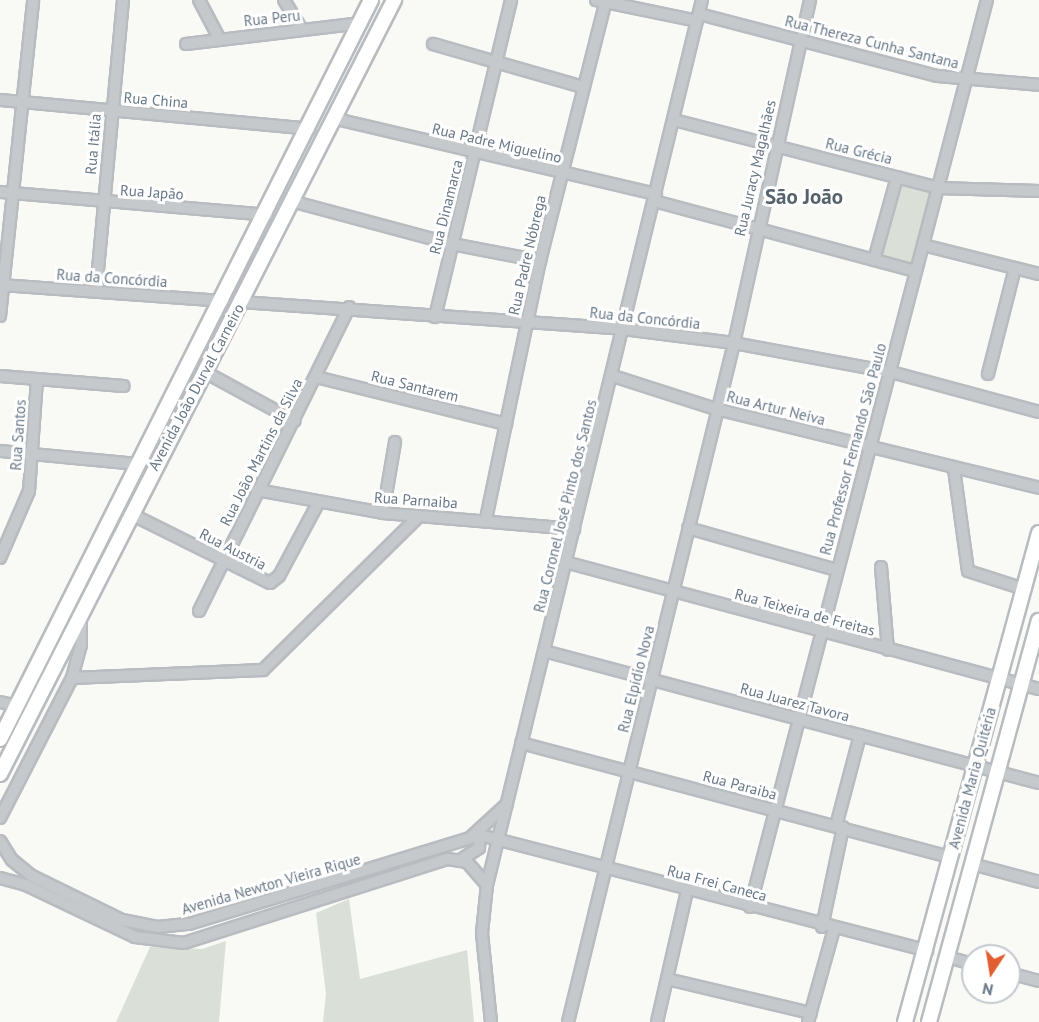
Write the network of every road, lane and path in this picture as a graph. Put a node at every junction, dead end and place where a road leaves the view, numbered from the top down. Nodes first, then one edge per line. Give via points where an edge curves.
1 (33, 0) edge
2 (123, 0) edge
3 (199, 0) edge
4 (284, 0) edge
5 (371, 0) edge
6 (394, 0) edge
7 (511, 0) edge
8 (702, 0) edge
9 (810, 0) edge
10 (987, 0) edge
11 (603, 1) edge
12 (698, 17) junction
13 (362, 23) junction
14 (302, 30) junction
15 (219, 38) junction
16 (802, 39) junction
17 (186, 44) dead end
18 (434, 44) dead end
19 (495, 64) junction
20 (966, 81) junction
21 (1039, 85) edge
22 (583, 87) junction
23 (0, 100) edge
24 (23, 102) junction
25 (111, 111) junction
26 (332, 118) junction
27 (674, 120) junction
28 (310, 129) junction
29 (775, 145) junction
30 (474, 155) junction
31 (562, 173) junction
32 (897, 177) junction
33 (938, 188) junction
34 (1039, 191) edge
35 (0, 192) edge
36 (14, 193) junction
37 (655, 198) junction
38 (291, 201) junction
39 (103, 203) junction
40 (267, 215) junction
41 (756, 231) junction
42 (452, 244) junction
43 (923, 245) junction
44 (874, 260) junction
45 (540, 261) junction
46 (1015, 268) junction
47 (915, 271) junction
48 (1039, 274) edge
49 (2, 285) edge
50 (96, 291) junction
51 (223, 301) junction
52 (241, 302) junction
53 (349, 307) junction
54 (0, 316) edge
55 (435, 317) junction
56 (527, 322) junction
57 (623, 328) junction
58 (734, 343) junction
59 (206, 372) junction
60 (891, 372) junction
61 (988, 374) dead end
62 (0, 376) edge
63 (613, 376) junction
64 (316, 377) junction
65 (37, 380) junction
66 (124, 386) dead end
67 (716, 409) junction
68 (1039, 412) edge
69 (295, 421) junction
70 (506, 424) junction
71 (395, 442) dead end
72 (870, 447) junction
73 (0, 451) edge
74 (32, 454) junction
75 (137, 464) junction
76 (954, 469) junction
77 (1039, 488) edge
78 (257, 490) junction
79 (317, 505) junction
80 (383, 513) junction
81 (131, 514) junction
82 (418, 517) junction
83 (486, 519) junction
84 (688, 528) junction
85 (574, 529) junction
86 (1039, 533) edge
87 (0, 558) edge
88 (223, 559) junction
89 (565, 562) junction
90 (880, 567) dead end
91 (836, 570) junction
92 (1024, 589) junction
93 (673, 593) junction
94 (199, 611) dead end
95 (81, 614) junction
96 (1039, 621) edge
97 (822, 632) junction
98 (888, 650) junction
99 (543, 651) junction
100 (72, 678) junction
101 (999, 678) junction
102 (651, 679) junction
103 (1022, 685) junction
104 (1039, 689) edge
105 (0, 702) edge
106 (17, 706) junction
107 (799, 718) junction
108 (860, 735) junction
109 (0, 739) edge
110 (521, 743) junction
111 (975, 766) junction
112 (628, 770) junction
113 (998, 772) junction
114 (0, 774) edge
115 (1039, 783) edge
116 (508, 804) junction
117 (774, 810) junction
118 (0, 818) edge
119 (839, 827) junction
120 (476, 836) junction
121 (501, 838) junction
122 (1, 847) edge
123 (950, 856) junction
124 (462, 859) junction
125 (972, 864) junction
126 (604, 869) junction
127 (0, 878) edge
128 (1039, 882) edge
129 (487, 885) junction
130 (687, 891) junction
131 (252, 903) junction
132 (750, 907) junction
133 (257, 921) junction
134 (822, 927) junction
135 (834, 929) junction
136 (927, 951) junction
137 (947, 957) junction
138 (961, 961) edge
139 (1021, 977) edge
140 (667, 979) junction
141 (1039, 981) edge
142 (809, 1018) edge
143 (491, 1022) edge
144 (568, 1022) edge
145 (657, 1022) edge
146 (905, 1022) edge
147 (929, 1022) edge

1 - 24 street
2 - 25 street, Rua Itália
3 - 15 street
4 - 14 street
5 - 13 main road, Avenida João Durval Carneiro
6 - 26 main road, Avenida João Durval Carneiro
7 - 19 street, Rua Dinamarca
8 - 12 street, Rua Coronel José Pinto dos Santos
9 - 16 street, Rua Juracy Magalhães
10 - 20 street, Rua Professor Fernando São Paulo
11 - 12 street, Rua Thereza Cunha Santana
11 - 22 street, Rua Padre Nóbrega
12 - 16 street, Rua Thereza Cunha Santana
12 - 27 street, Rua Coronel José Pinto dos Santos
13 - 14 street, Rua Peru
13 - 28 main road, Avenida João Durval Carneiro
14 - 15 street, Rua Peru
15 - 17 street, Rua Peru
16 - 20 street, Rua Thereza Cunha Santana
16 - 29 street, Rua Juracy Magalhães
18 - 19 street
19 - 22 street
19 - 30 street, Rua Dinamarca
20 - 21 street, Rua Thereza Cunha Santana
20 - 33 street, Rua Professor Fernando São Paulo
22 - 31 street, Rua Padre Nóbrega
23 - 24 street, Rua China
24 - 25 street, Rua China
24 - 36 street
25 - 28 street, Rua China
25 - 39 street, Rua Itália
26 - 30 street, Rua Padre Miguelino
26 - 38 main road, Avenida João Durval Carneiro
27 - 29 street, Rua Grécia
27 - 37 street, Rua Coronel José Pinto dos Santos
28 - 40 main road, Avenida João Durval Carneiro
29 - 32 street, Rua Grécia
29 - 41 street, Rua Juracy Magalhães
30 - 31 street, Rua Padre Miguelino
30 - 42 street, Rua Dinamarca
31 - 37 street, Rua Padre Miguelino
31 - 45 street, Rua Padre Nóbrega
32 - 33 street, Rua Grécia
32 - 44 street
33 - 34 street, Rua Grécia
33 - 43 street, Rua Professor Fernando São Paulo
35 - 36 street, Rua Japão
36 - 39 street, Rua Japão
36 - 49 street
37 - 41 street, Rua Padre Miguelino
37 - 57 street, Rua Coronel José Pinto dos Santos
38 - 42 street
38 - 52 main road, Avenida João Durval Carneiro
39 - 40 street, Rua Japão
39 - 50 street, Rua Itália
40 - 51 main road, Avenida João Durval Carneiro
41 - 44 street, Rua Padre Miguelino
41 - 58 street, Rua Juracy Magalhães
42 - 45 street
42 - 55 street, Rua Dinamarca
43 - 46 street
43 - 47 street, Rua Professor Fernando São Paulo
44 - 47 street, Rua Padre Miguelino
45 - 56 street, Rua Padre Nóbrega
46 - 48 street
46 - 61 street
47 - 60 street, Rua Professor Fernando São Paulo
49 - 50 street, Rua da Concórdia
49 - 54 street
50 - 51 street, Rua da Concórdia
51 - 75 main road, Avenida João Durval Carneiro
52 - 53 street, Rua da Concórdia
52 - 59 main road, Avenida João Durval Carneiro
53 - 55 street, Rua da Concórdia
53 - 64 street, Rua João Martins da Silva
55 - 56 street, Rua da Concórdia
56 - 57 street, Rua da Concórdia
56 - 70 street, Rua Padre Nóbrega
57 - 58 street, Rua da Concórdia
57 - 63 street, Rua Coronel José Pinto dos Santos
58 - 60 street, Rua da Concórdia
58 - 67 street, Rua Elpídio Nova
59 - 69 street
59 - 81 main road, Avenida João Durval Carneiro
60 - 68 street, Rua da Concórdia
60 - 72 street, Rua Professor Fernando São Paulo
62 - 65 street
63 - 67 street, Rua Artur Neiva
63 - 85 street, Rua Coronel José Pinto dos Santos
64 - 69 street, Rua João Martins da Silva
64 - 70 street, Rua Santarem
65 - 66 street
65 - 74 street, Rua Santos
67 - 72 street, Rua Artur Neiva
67 - 84 street, Rua Elpídio Nova
69 - 78 street, Rua João Martins da Silva
70 - 83 street, Rua Padre Nóbrega
71 - 80 street
72 - 76 street, Rua Artur Neiva
72 - 91 street, Rua Professor Fernando São Paulo
73 - 74 street
74 - 75 street
74 - 87 street, Rua Santos via 26,502
75 - 106 main road, Avenida João Durval Carneiro
76 - 77 street, Rua Artur Neiva
76 - 92 street via 968,571
78 - 79 street, Rua Parnaiba
78 - 88 street, Rua João Martins da Silva
79 - 80 street, Rua Parnaiba
79 - 88 street, Rua Austria via 274,583
80 - 82 street, Rua Parnaiba
81 - 88 street, Rua Austria
81 - 95 main road, Avenida João Durval Carneiro
82 - 83 street, Rua Parnaiba
82 - 100 street via 263,670
83 - 85 street, Rua Parnaiba
84 - 91 street
84 - 93 street, Rua Elpídio Nova
85 - 89 street, Rua Coronel José Pinto dos Santos
86 - 92 main road, Avenida Maria Quitéria
88 - 94 street, Rua João Martins da Silva
89 - 93 street, Rua Teixeira de Freitas
89 - 99 street, Rua Coronel José Pinto dos Santos
90 - 98 street
91 - 97 street, Rua Professor Fernando São Paulo
92 - 101 main road, Avenida Maria Quitéria
93 - 97 street, Rua Teixeira de Freitas
93 - 102 street, Rua Elpídio Nova
95 - 100 street via 81,645
95 - 114 main road, Avenida João Durval Carneiro
96 - 103 main road, Avenida Maria Quitéria
97 - 98 street, Rua Teixeira de Freitas
97 - 107 street, Rua Professor Fernando São Paulo
98 - 101 street, Rua Teixeira de Freitas
99 - 102 street, Rua Juarez Tavora
99 - 110 street, Rua Coronel José Pinto dos Santos
100 - 118 street
101 - 103 street, Rua Teixeira de Freitas
101 - 111 main road, Avenida Maria Quitéria
102 - 107 street, Rua Juarez Tavora
102 - 112 street, Rua Elpídio Nova
103 - 104 street, Rua Teixeira de Freitas
103 - 113 main road, Avenida Maria Quitéria
105 - 106 street
106 - 109 main road, Avenida João Durval Carneiro
107 - 108 street, Rua Juarez Tavora
107 - 117 street, Rua Professor Fernando São Paulo
108 - 111 street, Rua Juarez Tavora
108 - 119 street
110 - 112 street, Rua Paraiba
110 - 116 street, Rua Coronel José Pinto dos Santos
111 - 113 street, Rua Juarez Tavora
111 - 123 main road, Avenida Maria Quitéria
112 - 117 street, Rua Paraiba
112 - 126 street, Rua Elpídio Nova
113 - 115 street, Rua Juarez Tavora
113 - 125 main road, Avenida Maria Quitéria
116 - 120 street
116 - 121 street, Rua Coronel José Pinto dos Santos
117 - 119 street, Rua Paraiba
117 - 132 street, Rua Professor Fernando São Paulo
119 - 123 street, Rua Paraiba
119 - 134 street
120 - 121 street, Avenida Newton Vieira Rique
120 - 124 street via 479,848
120 - 131 street, Avenida Newton Vieira Rique via 362,874
121 - 126 street, Rua Frei Caneca
121 - 129 street, Rua Coronel José Pinto dos Santos
122 - 131 street, Avenida Newton Vieira Rique via 32,876 141,925 177,927
123 - 136 main road, Avenida Maria Quitéria
124 - 129 street
124 - 133 street, Avenida Newton Vieira Rique via 427,864
125 - 128 street
125 - 137 main road, Avenida Maria Quitéria
126 - 130 street, Rua Frei Caneca
126 - 144 street, Rua Elpídio Nova
127 - 133 street, Avenida Newton Vieira Rique via 146,940 184,943
129 - 143 street, Rua Coronel José Pinto dos Santos via 482,933
130 - 132 street, Rua Frei Caneca
130 - 140 street
131 - 133 street
132 - 134 street, Rua Frei Caneca
134 - 135 street, Rua Frei Caneca
135 - 136 street, Rua Frei Caneca
135 - 142 street
136 - 146 main road, Avenida Maria Quitéria
137 - 138 street
137 - 147 main road, Avenida Maria Quitéria
139 - 141 street
140 - 142 street
140 - 145 street

